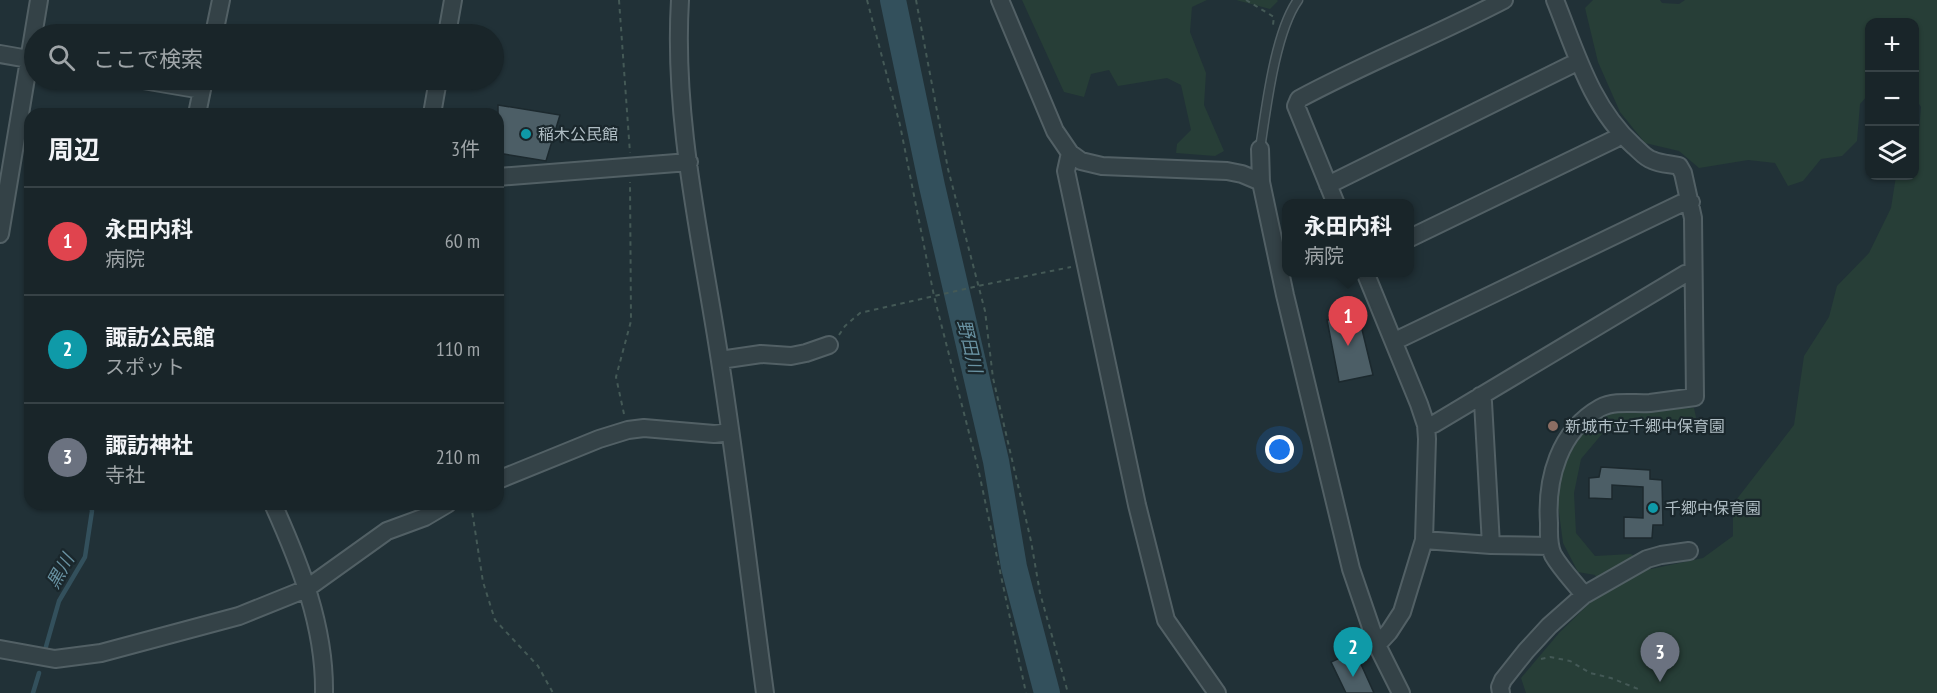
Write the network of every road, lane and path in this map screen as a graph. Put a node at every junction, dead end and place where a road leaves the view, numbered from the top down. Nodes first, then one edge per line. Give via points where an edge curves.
1 (39, 0) edge
2 (221, 0) edge
3 (453, 0) edge
4 (619, 0) edge
5 (680, 0) edge
6 (867, 0) edge
7 (916, 0) edge
8 (1000, 0) edge
9 (1298, 0) edge
10 (1504, 0) edge
11 (1555, 0) edge
12 (36, 24) edge
13 (216, 24) edge
14 (449, 24) edge
15 (0, 54) edge
16 (24, 58) edge
17 (1579, 61) junction
18 (26, 90) edge
19 (202, 90) edge
20 (436, 90) edge
21 (198, 108) edge
22 (433, 108) edge
23 (1620, 133) junction
24 (1260, 149) joint
25 (1070, 153) junction
26 (689, 162) junction
27 (630, 166) junction
28 (504, 176) edge
29 (1261, 182) junction
30 (1328, 185) junction
31 (1334, 199) edge
32 (1691, 202) junction
33 (0, 234) edge
34 (1414, 236) edge
35 (1085, 264) junction
36 (1693, 272) junction
37 (1282, 277) edge
38 (1282, 277) edge
39 (1367, 277) edge
40 (978, 286) junction
41 (934, 296) junction
42 (1395, 341) junction
43 (829, 345) joint
44 (720, 360) junction
45 (1480, 396) junction
46 (1426, 425) junction
47 (628, 430) junction
48 (730, 432) junction
49 (504, 478) edge
50 (276, 510) edge
51 (438, 510) edge
52 (472, 510) edge
53 (1424, 540) junction
54 (1491, 545) junction
55 (1550, 546) junction
56 (1689, 551) dead end
57 (306, 589) junction
58 (1584, 595) junction
59 (1377, 645) junction
60 (0, 649) edge
61 (1518, 662) junction
62 (1638, 689) dead end
63 (324, 693) edge
64 (553, 693) edge
65 (765, 693) edge
66 (1026, 693) edge
67 (1068, 693) edge
68 (1217, 693) edge
69 (1401, 693) edge
70 (1501, 693) edge

1 - 12 street
2 - 13 street
3 - 14 street
4 - 27 path
5 - 26 street via 682,115
6 - 41 path via 900,125
7 - 40 path via 948,169
8 - 25 street via 1055,131
9 - 24 lane via 1281,40
10 - 30 street via 1299,99 1296,106
11 - 17 street
15 - 16 street
17 - 23 street via 1594,96
17 - 30 street
18 - 33 street
19 - 21 street
20 - 22 street
23 - 32 street via 1653,161 1679,166
23 - 34 street via 1615,139
24 - 29 street
25 - 29 street via 1081,161 1102,166 1227,171
25 - 35 street via 1066,171
26 - 27 street
26 - 44 street
27 - 28 street
27 - 47 path via 631,321 616,377
29 - 37 street
30 - 31 street
32 - 36 street
32 - 42 street
35 - 40 path
35 - 68 street via 1166,620
36 - 45 street
36 - 55 street via 1695,396 1614,404 1601,408 1574,428 1550,479
38 - 59 street via 1351,569
39 - 42 street
40 - 41 path
40 - 67 path via 993,378 1032,541 1040,593
41 - 43 path via 860,313
41 - 66 path via 981,480
42 - 46 street
43 - 44 street via 791,356 761,354
44 - 48 street
45 - 46 street
45 - 54 street
46 - 53 street
47 - 48 street
47 - 49 street
48 - 65 street
50 - 57 street
51 - 57 street via 387,531
52 - 64 path via 483,582 495,620 538,666
53 - 54 street
53 - 59 street via 1402,612
54 - 55 street
55 - 58 street
56 - 58 street via 1647,559
57 - 60 street via 239,616 101,653 55,659
57 - 63 street via 324,664
58 - 61 street via 1549,626
59 - 69 street
61 - 62 path via 1550,657 1570,661 1590,674
61 - 70 street via 1503,680

